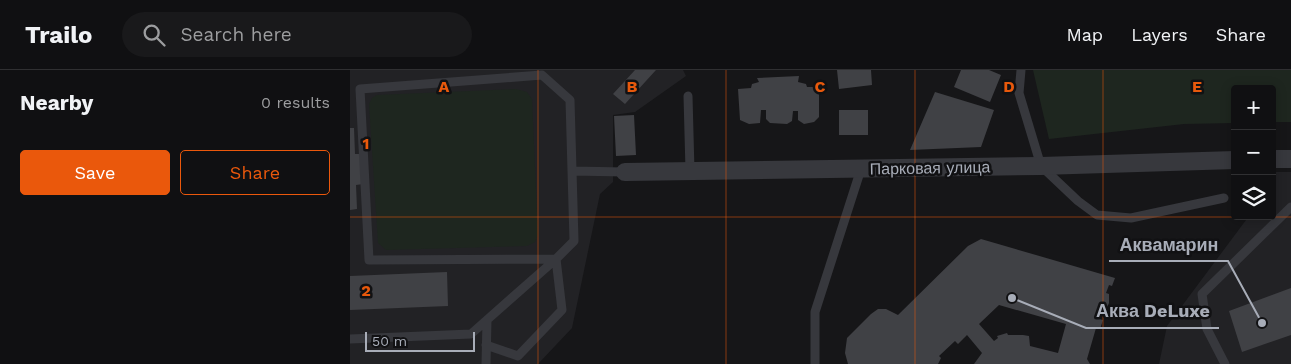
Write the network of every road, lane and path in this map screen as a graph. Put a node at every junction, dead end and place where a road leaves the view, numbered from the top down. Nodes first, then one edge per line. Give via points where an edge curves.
1 (476, 70) edge
2 (1021, 70) edge
3 (544, 73) edge
4 (478, 80) junction
5 (688, 96) dead end
6 (1276, 159) edge
7 (1291, 159) edge
8 (1231, 160) edge
9 (1041, 166) junction
10 (860, 169) junction
11 (572, 171) junction
12 (690, 171) junction
13 (625, 172) joint
14 (1224, 198) dead end
15 (1291, 207) edge
16 (556, 259) junction
17 (487, 320) junction
18 (350, 339) edge
19 (486, 345) junction
20 (486, 364) edge
21 (815, 364) edge
22 (1225, 364) edge

1 - 4 lane
2 - 9 lane via 1019,93
3 - 4 lane
3 - 11 lane via 570,100
4 - 16 lane via 360,89 369,260
5 - 12 lane
6 - 7 street
8 - 9 street, Парковая улица
9 - 10 street, Парковая улица
9 - 14 lane via 1097,215 1131,218
10 - 12 street, Парковая улица
10 - 21 lane via 815,312
11 - 13 lane
11 - 16 lane via 574,241
12 - 13 street, Парковая улица
15 - 22 lane via 1202,294 1207,329
16 - 17 lane
16 - 19 lane via 562,310 518,356
17 - 18 lane via 471,334
17 - 19 lane
19 - 20 lane

